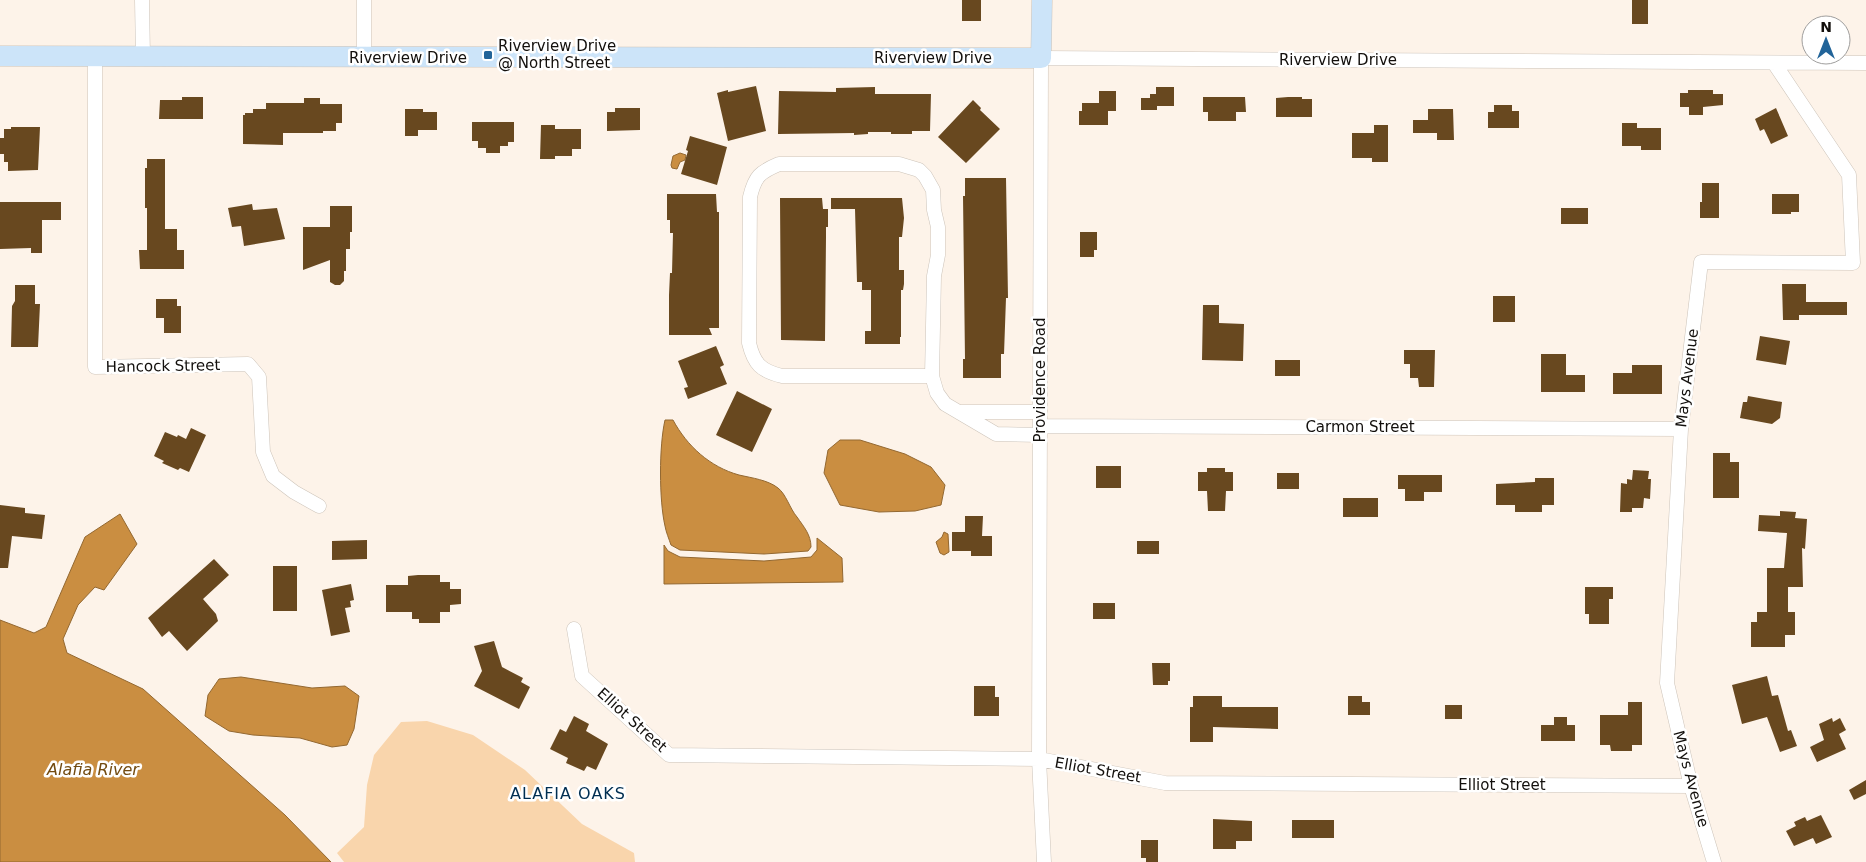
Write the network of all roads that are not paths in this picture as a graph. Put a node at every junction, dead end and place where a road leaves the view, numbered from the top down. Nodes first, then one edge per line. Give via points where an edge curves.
1 (142, 0) edge
2 (364, 0) edge
3 (1042, 0) edge
4 (0, 56) edge
5 (95, 57) junction
6 (142, 57) junction
7 (364, 58) junction
8 (1042, 58) junction
9 (1774, 63) junction
10 (1866, 63) edge
11 (932, 376) junction
12 (959, 412) junction
13 (1040, 424) junction
14 (1681, 429) junction
15 (319, 506) dead end
16 (574, 629) dead end
17 (1039, 759) junction
18 (1691, 786) junction
19 (1043, 862) edge
20 (1714, 862) edge

1 - 6 street
2 - 7 street
3 - 8 street, Providence Road
4 - 5 street, Riverview Drive
5 - 6 street, Riverview Drive
5 - 15 street, Hancock Street via 94,367 248,364 259,377 263,452 273,476
6 - 7 street, Riverview Drive
7 - 8 street, Riverview Drive
8 - 9 street, Riverview Drive
8 - 13 street, Providence Road
9 - 10 street, Riverview Drive
9 - 14 street, Mays Avenue via 1849,175 1853,263 1701,262
11 - 11 street via 938,227 933,190 928,180 919,170 899,164 779,164 766,169 757,177 750,196 750,343 758,365 769,373 782,376
11 - 12 street via 937,393 945,404
12 - 13 street
12 - 13 street via 996,434
13 - 14 street, Carmon Street
13 - 17 street, Providence Road
14 - 18 street, Mays Avenue via 1667,683
16 - 17 street, Elliot Street via 582,676 669,755
17 - 18 street, Elliot Street via 1165,782
17 - 19 street, Providence Road
18 - 20 street, Mays Avenue

